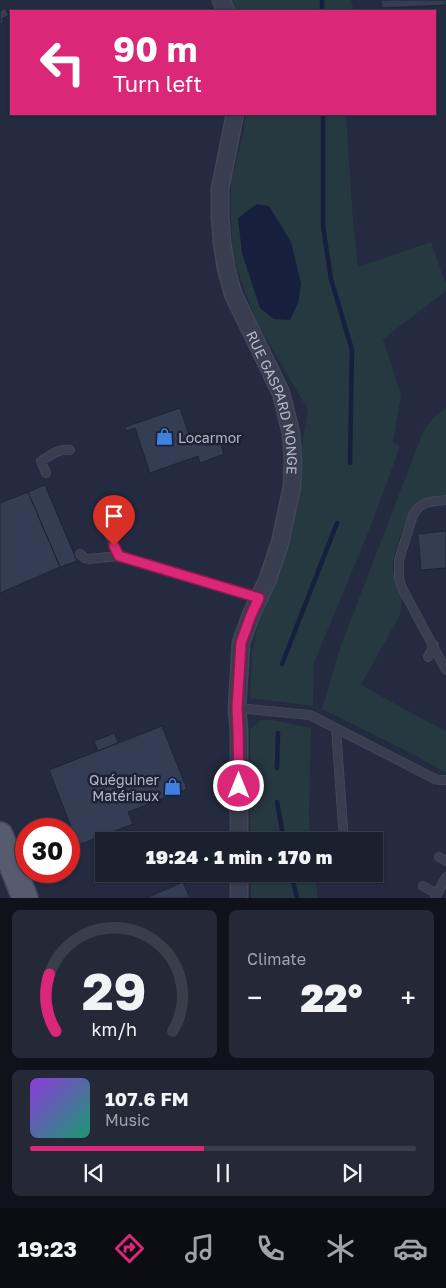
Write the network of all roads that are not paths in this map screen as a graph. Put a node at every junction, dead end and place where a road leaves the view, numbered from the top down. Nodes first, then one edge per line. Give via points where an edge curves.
1 (235, 115) edge
2 (70, 450) dead end
3 (46, 473) dead end
4 (446, 500) edge
5 (110, 536) dead end
6 (80, 554) dead end
7 (119, 556) junction
8 (259, 598) junction
9 (434, 646) junction
10 (428, 657) dead end
11 (446, 670) edge
12 (237, 708) junction
13 (336, 728) junction
14 (446, 780) edge
15 (239, 832) edge
16 (343, 832) edge
17 (0, 835) edge
18 (446, 877) edge
19 (239, 882) edge
20 (422, 886) dead end
21 (436, 896) edge
22 (25, 898) edge
23 (239, 898) edge

1 - 8 street, RUE GASPARD MONGE via 220,189 226,268 233,294 281,393 291,433 293,460 292,487 280,543
2 - 3 lane via 60,450 41,461
4 - 9 lane via 424,503 415,510 399,560 402,588 415,619
5 - 7 lane
6 - 7 lane via 88,559
7 - 8 lane
8 - 12 street, RUE GASPARD MONGE via 241,643
9 - 10 lane
9 - 11 lane
12 - 13 lane via 310,715
12 - 15 street, RUE GASPARD MONGE
13 - 14 lane via 435,779
13 - 16 lane
17 - 22 main road
18 - 21 lane
19 - 23 street
20 - 21 lane

